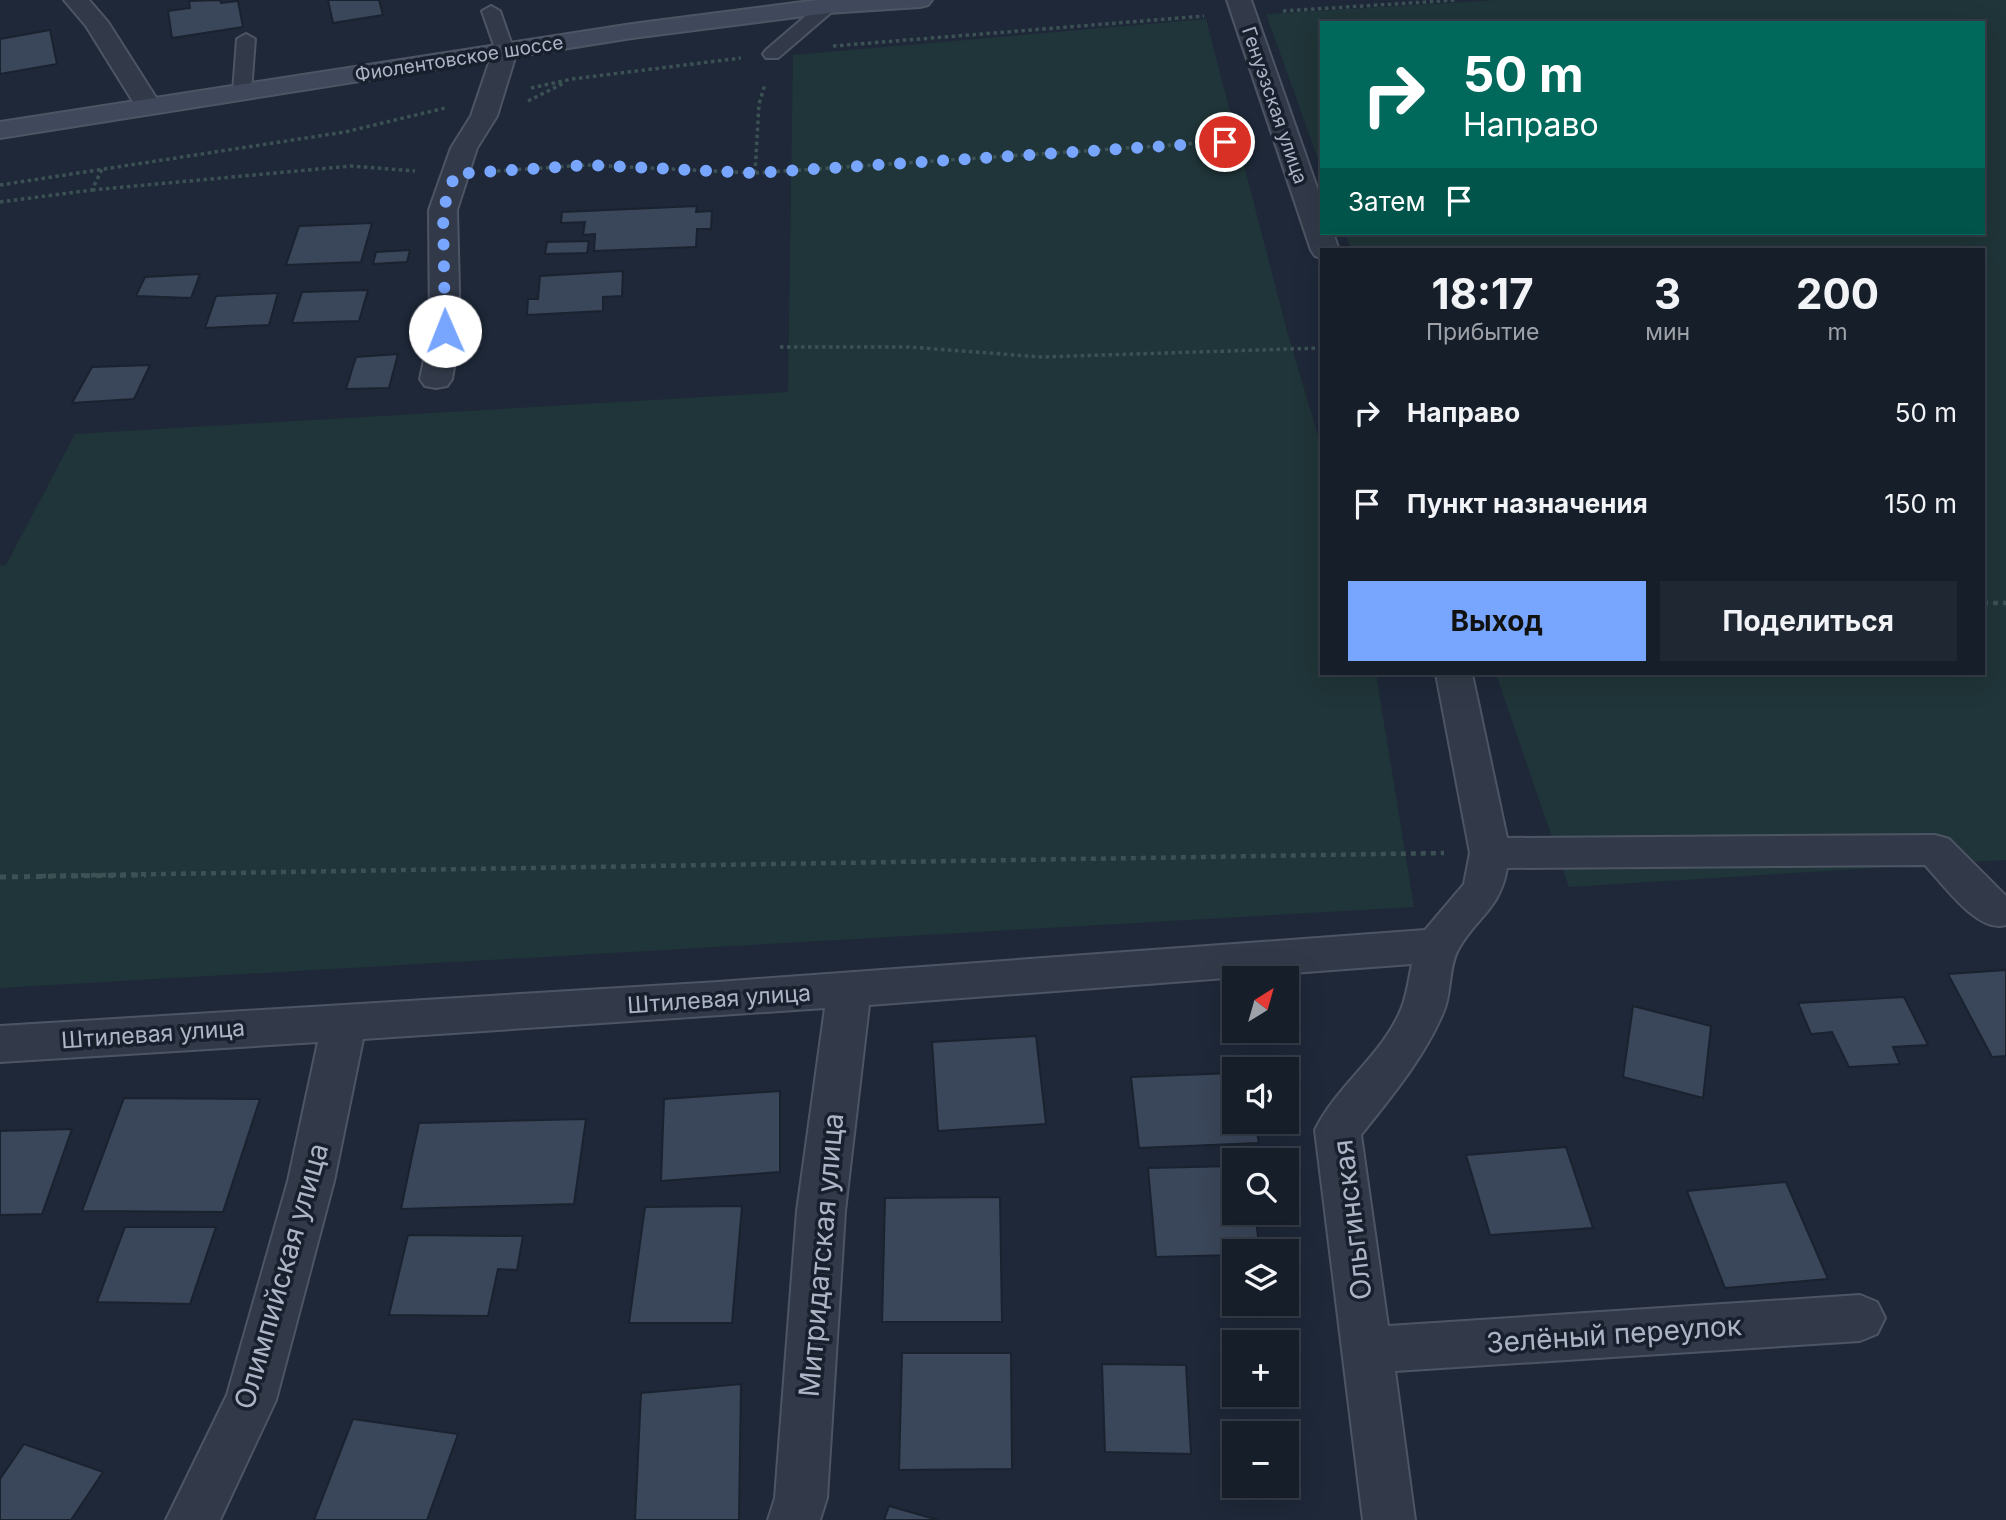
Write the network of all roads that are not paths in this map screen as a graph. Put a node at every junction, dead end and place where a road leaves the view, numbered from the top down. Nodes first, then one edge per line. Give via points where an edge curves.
1 (76, 0) edge
2 (920, 0) edge
3 (828, 6) junction
4 (1242, 7) edge
5 (491, 11) dead end
6 (246, 40) dead end
7 (505, 51) junction
8 (772, 54) road end
9 (242, 92) junction
10 (149, 107) junction
11 (0, 130) edge
12 (1324, 248) edge
13 (436, 379) dead end
14 (1454, 675) edge
15 (1490, 853) junction
16 (1996, 912) dead end
17 (1437, 946) junction
18 (849, 989) junction
19 (344, 1023) junction
20 (0, 1044) edge
21 (1860, 1318) dead end
22 (1368, 1350) junction
23 (192, 1520) edge
24 (794, 1520) edge
25 (1389, 1520) edge

1 - 10 street via 96,22
2 - 3 main road, Фиолентовское шоссе
3 - 7 main road, Фиолентовское шоссе
3 - 8 lane
4 - 12 street, Генуэзская улица
5 - 7 lane
6 - 9 lane
7 - 9 main road, Фиолентовское шоссе
7 - 13 street via 484,116 464,148 443,210 445,331
9 - 10 main road, Фиолентовское шоссе
10 - 11 main road, Фиолентовское шоссе
14 - 15 street
15 - 16 street via 1935,849
15 - 17 street via 1483,889
17 - 18 street, Штилевая улица
17 - 22 street, Ольгинская via 1423,1011 1386,1071 1338,1130
18 - 19 street, Штилевая улица
18 - 24 street, Митридатская улица via 821,1211 801,1499
19 - 20 street, Штилевая улица
19 - 23 street, Олимпийская улица via 311,1181 251,1400
21 - 22 street, Зелёный переулок
22 - 25 street, Ольгинская

